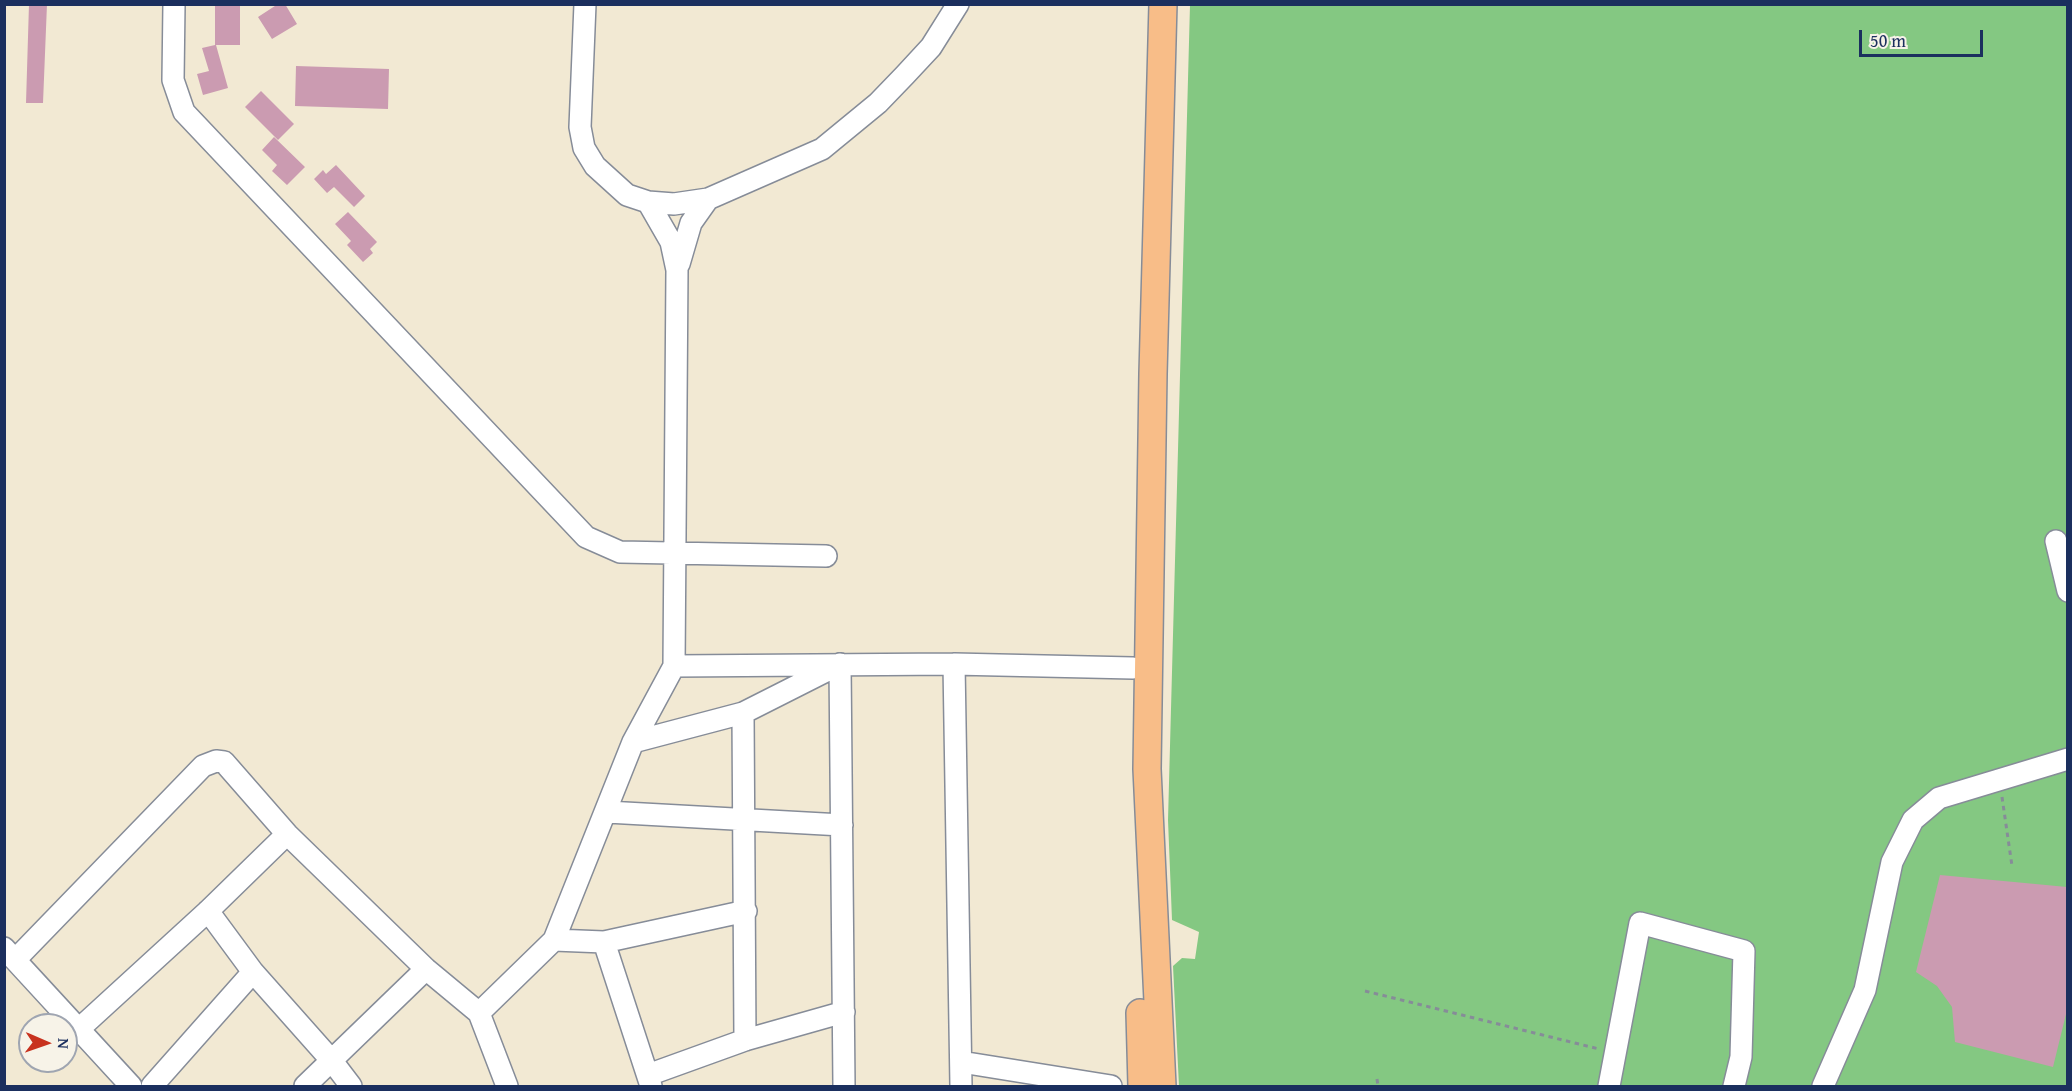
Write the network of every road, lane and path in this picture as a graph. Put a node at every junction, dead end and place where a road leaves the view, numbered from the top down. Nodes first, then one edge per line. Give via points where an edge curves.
1 (174, 4) edge
2 (585, 4) edge
3 (958, 4) edge
4 (1146, 4) edge
5 (1163, 4) edge
6 (708, 199) junction
7 (648, 202) junction
8 (677, 270) junction
9 (2056, 541) dead end
10 (675, 555) junction
11 (826, 556) dead end
12 (2067, 591) edge
13 (840, 664) junction
14 (954, 664) junction
15 (674, 666) junction
16 (1133, 668) junction
17 (744, 713) junction
18 (633, 742) junction
19 (2067, 759) edge
20 (1999, 781) junction
21 (607, 812) junction
22 (746, 821) junction
23 (842, 825) junction
24 (287, 834) junction
25 (2012, 866) dead end
26 (208, 911) junction
27 (746, 911) junction
28 (554, 940) junction
29 (604, 942) junction
30 (10, 954) edge
31 (426, 969) junction
32 (253, 972) junction
33 (1365, 991) dead end
34 (844, 1012) junction
35 (479, 1013) junction
36 (79, 1029) junction
37 (745, 1040) junction
38 (1604, 1051) dead end
39 (332, 1061) junction
40 (961, 1062) junction
41 (1377, 1079) dead end
42 (650, 1081) edge
43 (131, 1086) edge
44 (153, 1086) edge
45 (305, 1086) edge
46 (351, 1086) edge
47 (507, 1086) edge
48 (844, 1086) edge
49 (961, 1086) edge
50 (1111, 1086) edge
51 (1142, 1086) edge
52 (1162, 1086) edge
53 (1378, 1086) edge
54 (1609, 1086) edge
55 (1734, 1086) edge
56 (1823, 1086) edge

1 - 10 street via 173,80 184,112 195,126 586,537 620,552
2 - 7 street via 580,127 584,148 595,166 627,195
3 - 6 street via 931,47 878,103 822,149
4 - 16 main road
5 - 52 main road via 1147,769
6 - 7 street via 674,204
6 - 8 street via 691,223
7 - 8 street via 671,242
8 - 10 street
9 - 12 street
10 - 11 street
10 - 15 street
13 - 14 street
13 - 15 street
13 - 17 street
13 - 23 street
14 - 16 street
14 - 40 street
15 - 18 street
16 - 51 main road
17 - 18 street
17 - 22 street
18 - 21 street
19 - 20 street
20 - 25 path
20 - 56 street via 1939,798 1913,820 1892,862 1865,990
21 - 22 street
21 - 28 street
22 - 23 street
22 - 27 street
23 - 34 street
24 - 26 street
24 - 30 street via 224,762 209,761
24 - 31 street
26 - 32 street
26 - 36 street
27 - 29 street
27 - 37 street
28 - 29 street
28 - 35 street
29 - 42 street
30 - 36 street
31 - 35 street
31 - 39 street
32 - 39 street
32 - 44 street
33 - 38 path
34 - 37 street
34 - 48 street
35 - 47 street
36 - 43 street
37 - 42 street
39 - 45 street
39 - 46 street
40 - 49 street
40 - 50 street
41 - 53 path
54 - 55 street via 1640,923 1744,951 1741,1057

